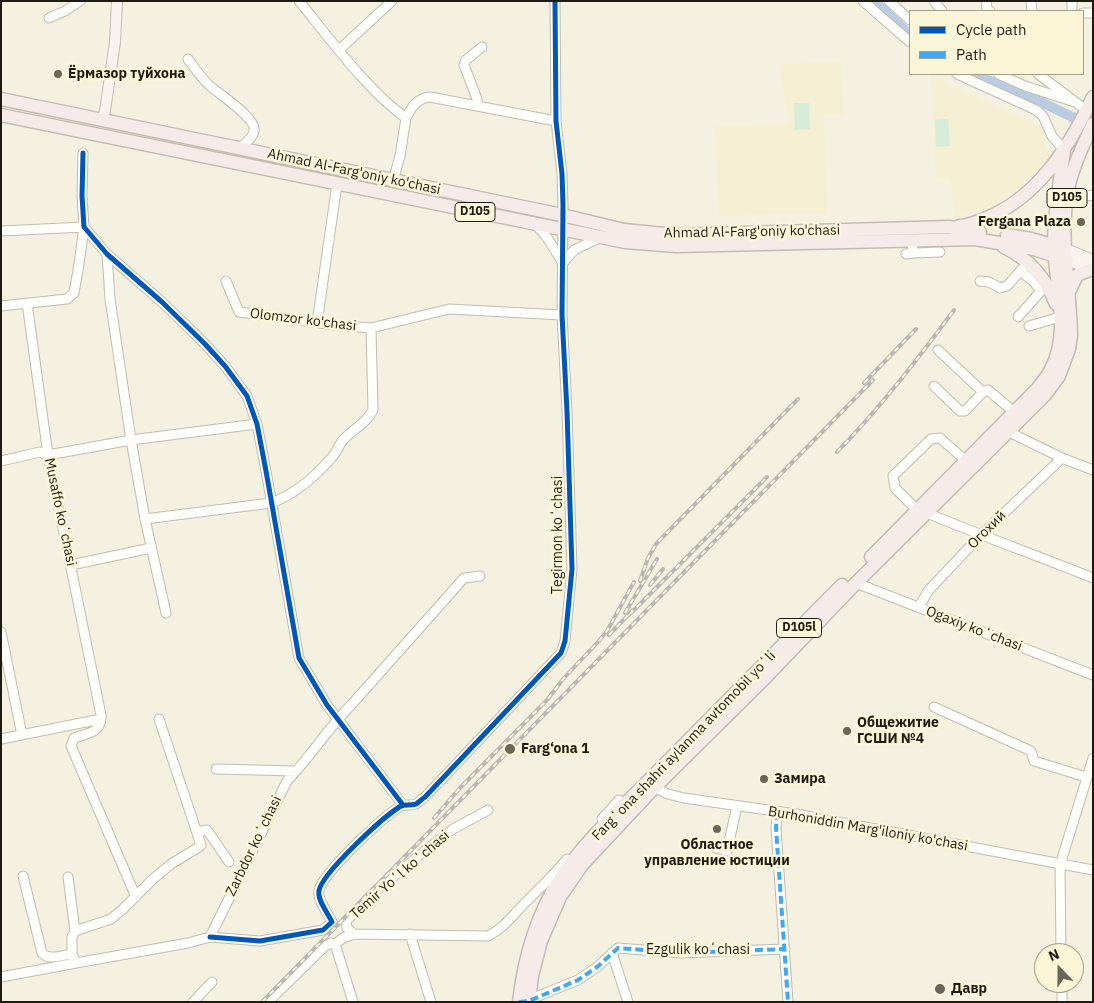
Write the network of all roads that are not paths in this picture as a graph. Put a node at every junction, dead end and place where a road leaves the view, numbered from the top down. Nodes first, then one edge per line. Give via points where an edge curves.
1 (80, 1) edge
2 (117, 1) edge
3 (299, 1) edge
4 (392, 1) edge
5 (555, 1) edge
6 (863, 1) edge
7 (889, 1) edge
8 (49, 18) dead end
9 (909, 19) edge
10 (909, 41) edge
11 (482, 47) dead end
12 (339, 50) junction
13 (188, 59) dead end
14 (959, 75) edge
15 (1000, 75) edge
16 (1039, 75) edge
17 (1093, 97) edge
18 (1, 100) edge
19 (1075, 102) junction
20 (477, 106) junction
21 (1086, 110) junction
22 (1, 115) edge
23 (406, 118) junction
24 (102, 120) junction
25 (556, 121) junction
26 (1093, 124) edge
27 (101, 135) junction
28 (1081, 135) junction
29 (239, 149) junction
30 (1064, 150) junction
31 (82, 153) dead end
32 (393, 181) junction
33 (338, 184) junction
34 (1093, 195) edge
35 (1066, 199) junction
36 (562, 215) junction
37 (535, 224) junction
38 (948, 227) junction
39 (84, 228) junction
40 (562, 230) junction
41 (1, 231) edge
42 (601, 237) junction
43 (912, 240) junction
44 (990, 240) junction
45 (940, 252) dead end
46 (1061, 253) junction
47 (107, 254) junction
48 (563, 263) junction
49 (1092, 266) edge
50 (1024, 267) junction
51 (226, 281) dead end
52 (980, 281) dead end
53 (1069, 293) junction
54 (27, 303) junction
55 (1, 306) edge
56 (562, 315) junction
57 (1060, 316) junction
58 (1018, 318) dead end
59 (317, 323) junction
60 (1029, 326) dead end
61 (370, 328) junction
62 (938, 350) dead end
63 (934, 386) dead end
64 (983, 392) junction
65 (1014, 412) junction
66 (257, 424) junction
67 (1005, 429) junction
68 (131, 440) junction
69 (48, 454) junction
70 (1062, 458) junction
71 (1, 461) edge
72 (966, 461) junction
73 (1093, 470) edge
74 (271, 503) junction
75 (922, 511) junction
76 (145, 519) junction
77 (980, 536) junction
78 (151, 548) junction
79 (71, 564) junction
80 (480, 576) dead end
81 (1093, 578) edge
82 (856, 583) junction
83 (919, 607) junction
84 (166, 613) dead end
85 (1, 632) edge
86 (1093, 675) edge
87 (934, 707) dead end
88 (101, 719) junction
89 (159, 719) dead end
90 (337, 719) junction
91 (22, 735) junction
92 (1, 739) edge
93 (1093, 758) edge
94 (216, 768) dead end
95 (296, 771) junction
96 (1086, 777) junction
97 (650, 786) junction
98 (619, 800) dead end
99 (403, 804) junction
100 (737, 806) junction
101 (488, 810) dead end
102 (777, 812) junction
103 (197, 832) junction
104 (716, 848) dead end
105 (229, 862) dead end
106 (1060, 865) junction
107 (1093, 870) edge
108 (23, 876) dead end
109 (68, 877) dead end
110 (136, 897) junction
111 (75, 931) junction
112 (354, 934) junction
113 (410, 934) junction
114 (210, 937) junction
115 (1061, 943) edge
116 (335, 944) junction
117 (785, 949) junction
118 (612, 953) junction
119 (72, 954) junction
120 (76, 963) junction
121 (1, 977) edge
122 (212, 982) dead end
123 (193, 1002) edge
124 (268, 1002) edge
125 (353, 1002) edge
126 (431, 1002) edge
127 (523, 1002) edge
128 (628, 1002) edge
129 (788, 1002) edge

1 - 8 street
2 - 24 main road via 116,42
3 - 12 street
4 - 12 street
5 - 25 street, Tegirmon koʻchasi
6 - 10 street
7 - 9 street
11 - 20 street via 464,65
12 - 23 street
13 - 29 street via 208,84 246,115 254,126 252,136
14 - 30 street via 1036,110
15 - 19 street
16 - 19 street
17 - 21 highway, D105
18 - 24 highway, Ahmad Al-Farg'oniy ko'chasi / D105
19 - 21 street
20 - 23 street via 424,97 412,107
20 - 25 street
21 - 28 highway, D105
22 - 27 highway, Ahmad Al-Farg'oniy ko'chasi / D105
23 - 32 street
24 - 27 highway
24 - 29 highway, Ahmad Al-Farg'oniy ko'chasi / D105
25 - 36 street, Tegirmon koʻchasi via 562,174
26 - 28 highway, D105
27 - 33 highway, Ahmad Al-Farg'oniy ko'chasi / D105
28 - 30 highway, D105
28 - 35 highway, D105
29 - 32 highway, Ahmad Al-Farg'oniy ko'chasi / D105
30 - 38 highway via 1037,184 1017,201 965,226
30 - 46 highway, D105 via 1055,215
31 - 39 street
32 - 36 highway, Ahmad Al-Farg'oniy ko'chasi / D105
33 - 37 highway, Ahmad Al-Farg'oniy ko'chasi / D105
33 - 59 street
34 - 35 street
35 - 46 highway, D105
36 - 38 highway, Ahmad Al-Farg'oniy ko'chasi / D105 via 624,230 675,235
36 - 40 street, Tegirmon koʻchasi
37 - 40 highway, Ahmad Al-Farg'oniy ko'chasi / D105
37 - 48 street
38 - 46 highway, Ahmad Al-Farg'oniy ko'chasi / D105 via 1011,235
39 - 41 street
39 - 47 street
39 - 54 street via 74,293 67,299
40 - 42 highway, Ahmad Al-Farg'oniy ko'chasi / D105
40 - 48 street, Tegirmon koʻchasi
42 - 43 highway, Ahmad Al-Farg'oniy ko'chasi / D105 via 676,246
42 - 48 street via 574,250
43 - 44 highway, Ahmad Al-Farg'oniy ko'chasi / D105
43 - 45 street via 910,254
44 - 46 highway, Ahmad Al-Farg'oniy ko'chasi / D105
44 - 50 highway via 1013,251
46 - 49 main road, Ahmad Al-Farg'oniy ko'chasi
46 - 53 highway, Fargʻona shahri aylanma avtomobil yoʻli / D105l
46 - 57 highway, Fargʻona shahri aylanma avtomobil yoʻli / D105l
47 - 66 street via 162,302 225,366 247,396
47 - 68 street via 110,299
48 - 56 street, Tegirmon koʻchasi
49 - 53 highway via 1073,280
50 - 52 street via 1007,286 1000,288
50 - 57 highway via 1047,284
50 - 58 street via 1041,291
51 - 59 street, Olomzor ko'chasi via 238,312
53 - 67 highway, Fargʻona shahri aylanma avtomobil yoʻli / D105l via 1071,335 1059,376 1045,395
54 - 55 street
54 - 69 street, Musaffo koʻchasi
56 - 61 street, Olomzor ko'chasi via 449,309
56 - 99 street, Tegirmon koʻchasi via 572,569 562,653 425,797 415,804
57 - 60 street
57 - 65 highway, Fargʻona shahri aylanma avtomobil yoʻli / D105l via 1059,343 1051,370
59 - 61 street, Olomzor ko'chasi
61 - 74 street, Olomzor ko'chasi via 373,410 370,417 343,440 334,455 302,486
62 - 64 street
63 - 64 street via 965,411
64 - 65 street via 988,390
65 - 67 highway, Fargʻona shahri aylanma avtomobil yoʻli / D105l
66 - 68 street
66 - 74 street
67 - 70 street
67 - 72 highway, Fargʻona shahri aylanma avtomobil yoʻli / D105l
67 - 75 highway, Fargʻona shahri aylanma avtomobil yoʻli / D105l
68 - 69 street
68 - 76 street
69 - 71 street via 40,452
69 - 79 street, Musaffo koʻchasi
70 - 73 street
70 - 77 street, Огохий
72 - 75 highway, Fargʻona shahri aylanma avtomobil yoʻli / D105l
72 - 75 street via 940,438 931,439 892,476 895,488
74 - 76 street, Olomzor ko'chasi
74 - 90 street via 299,658
75 - 77 street
75 - 82 highway, Fargʻona shahri aylanma avtomobil yoʻli / D105l
75 - 97 highway, Fargʻona shahri aylanma avtomobil yoʻli / D105l
76 - 78 street
77 - 81 street
77 - 83 street, Огохий via 928,590
78 - 79 street
78 - 84 street
79 - 88 street, Musaffo koʻchasi
80 - 90 street, Zarbdor koʻchasi via 464,578
82 - 83 street, Ogaxiy koʻchasi
82 - 97 highway, Fargʻona shahri aylanma avtomobil yoʻli / D105l via 761,682
83 - 86 street, Ogaxiy koʻchasi
85 - 91 street
87 - 96 street via 1031,751 1034,761
88 - 91 street
88 - 110 street via 98,729 74,738 71,746
89 - 103 street
90 - 95 street, Zarbdor koʻchasi
90 - 99 street
91 - 92 street
93 - 96 street
94 - 95 street
95 - 114 street, Zarbdor koʻchasi via 280,793
96 - 106 street
97 - 100 street, Burhoniddin Marg'iloniy ko'chasi via 684,798
97 - 127 highway, Fargʻona shahri aylanma avtomobil yoʻli / D105l via 582,865 560,897 536,957
98 - 113 street, Temir Yoʻl koʻchasi via 546,884 496,932 488,936
99 - 114 street, Tegirmon koʻchasi via 352,849 322,882 318,891 332,922 323,930 260,941
100 - 102 street, Burhoniddin Marg'iloniy ko'chasi
100 - 104 street via 727,851
101 - 112 street, Temir Yoʻl koʻchasi via 453,829 377,890 346,921 347,928
102 - 106 street, Burhoniddin Marg'iloniy ko'chasi
102 - 117 street
103 - 105 street via 208,830
103 - 110 street via 199,847 171,864
106 - 107 street, Burhoniddin Marg'iloniy ko'chasi
106 - 115 street
108 - 119 street via 42,953 50,958
109 - 111 street
110 - 111 street via 112,919
111 - 119 street
112 - 113 street, Temir Yoʻl koʻchasi
112 - 116 street
113 - 126 street
114 - 120 street
116 - 124 street via 325,946
116 - 125 street
117 - 118 street, Ezgulik koʻchasi via 681,953 618,948
117 - 129 street
118 - 127 street via 578,980
118 - 128 street
119 - 120 street
120 - 121 street
122 - 123 street

